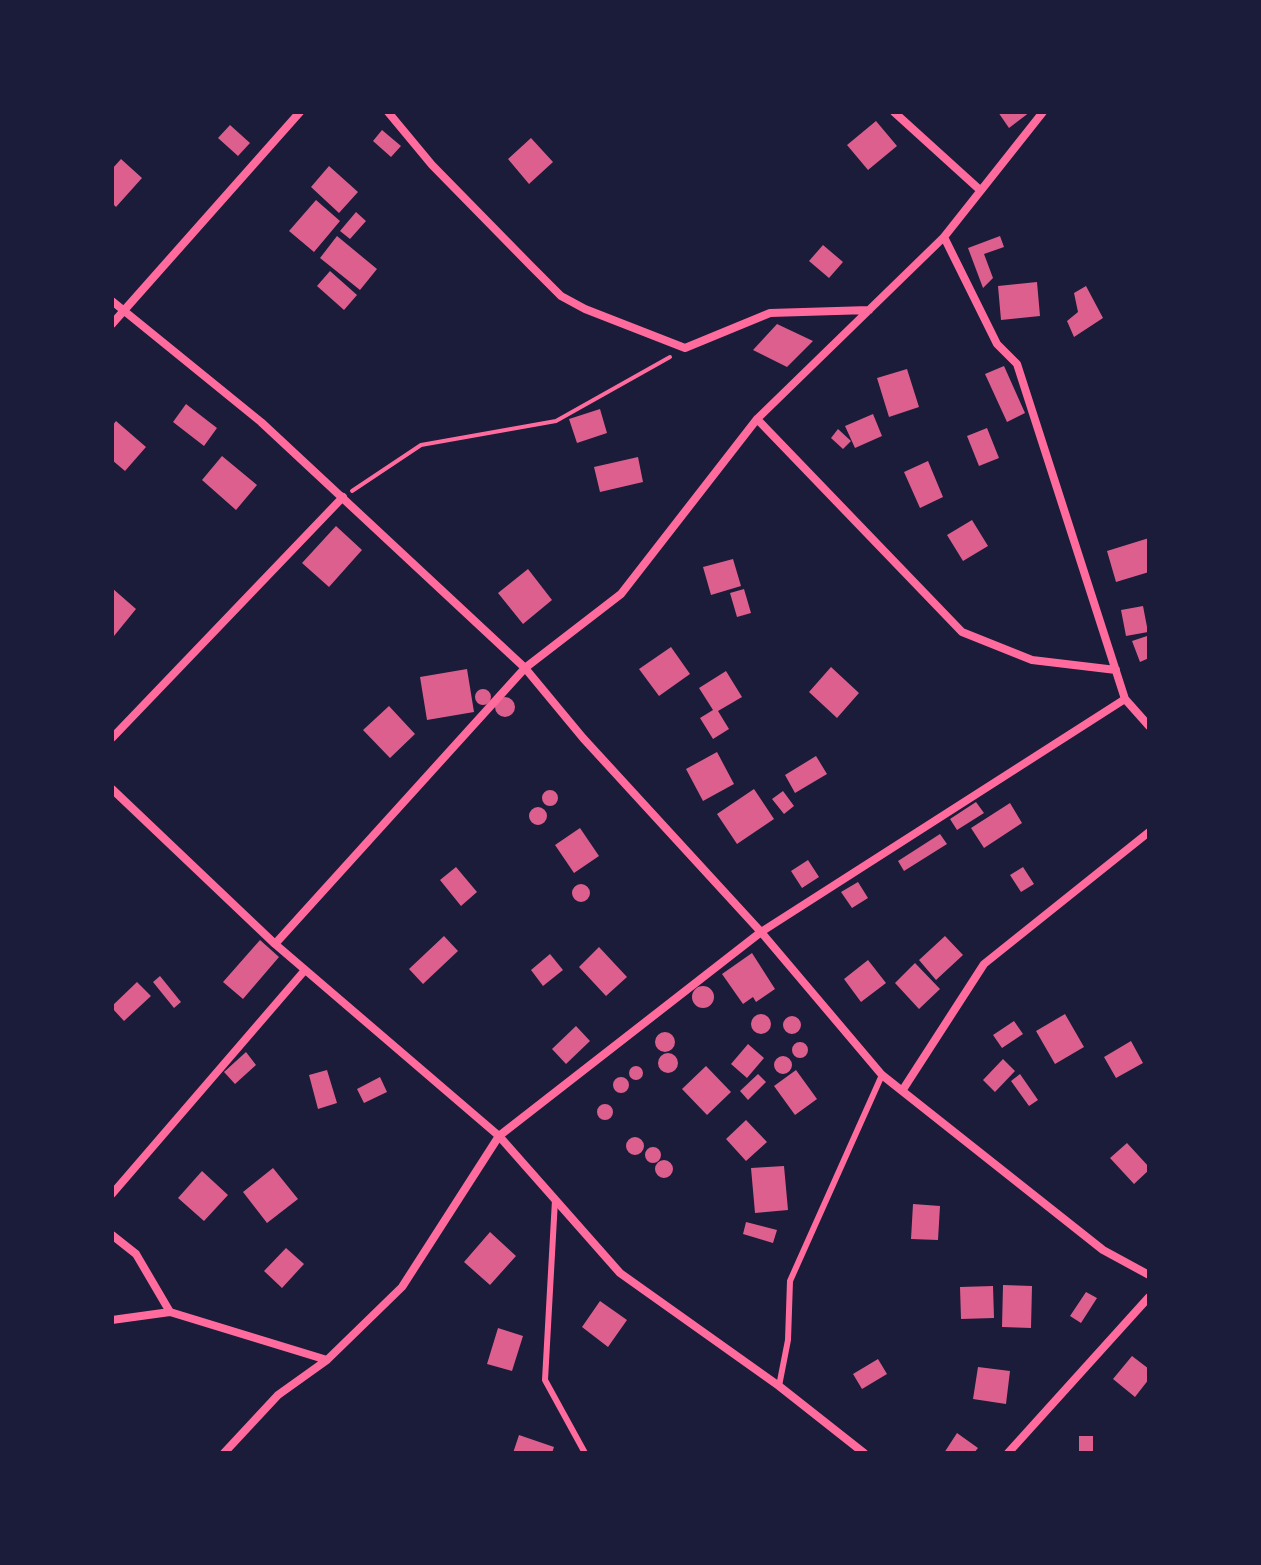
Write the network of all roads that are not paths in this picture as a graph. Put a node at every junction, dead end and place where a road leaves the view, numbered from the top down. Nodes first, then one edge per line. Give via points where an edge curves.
1 (300, 112) edge
2 (388, 112) edge
3 (894, 112) edge
4 (1043, 112) edge
5 (980, 190) junction
6 (944, 237) junction
7 (112, 301) edge
8 (123, 310) junction
9 (870, 310) junction
10 (112, 324) edge
11 (757, 419) junction
12 (343, 497) junction
13 (525, 668) junction
14 (1116, 670) junction
15 (1125, 699) junction
16 (1149, 726) edge
17 (112, 738) edge
18 (112, 789) edge
19 (1149, 832) edge
20 (761, 932) junction
21 (275, 944) junction
22 (305, 970) junction
23 (882, 1075) junction
24 (902, 1091) junction
25 (499, 1136) junction
26 (112, 1194) edge
27 (555, 1200) junction
28 (112, 1235) edge
29 (1149, 1275) edge
30 (1149, 1297) edge
31 (170, 1312) junction
32 (112, 1320) edge
33 (327, 1360) junction
34 (779, 1386) junction
35 (224, 1453) edge
36 (585, 1453) edge
37 (864, 1453) edge
38 (1008, 1453) edge

1 - 8 street
2 - 9 street via 432,165 561,296 585,309 685,348 770,313
3 - 5 street
4 - 5 street
5 - 6 street
6 - 9 street
6 - 14 street via 997,344 1017,364
7 - 8 street
8 - 10 street
8 - 12 street via 261,422
9 - 11 street
11 - 13 street via 621,594
11 - 14 street via 962,632 1032,660
12 - 13 street
12 - 17 street
13 - 20 street
13 - 21 street
14 - 15 street
15 - 16 street
15 - 20 street
18 - 21 street
19 - 24 street via 984,964
20 - 23 street
20 - 25 street
21 - 22 street
22 - 25 street
22 - 26 street
23 - 24 street
23 - 34 lane via 790,1281 788,1340
24 - 29 street via 1103,1250
25 - 27 street
25 - 33 street via 402,1287
27 - 34 street via 620,1273
27 - 36 lane via 545,1380
28 - 31 street via 136,1254
30 - 38 street
31 - 32 street
31 - 33 street
33 - 35 street via 278,1395
34 - 37 street

